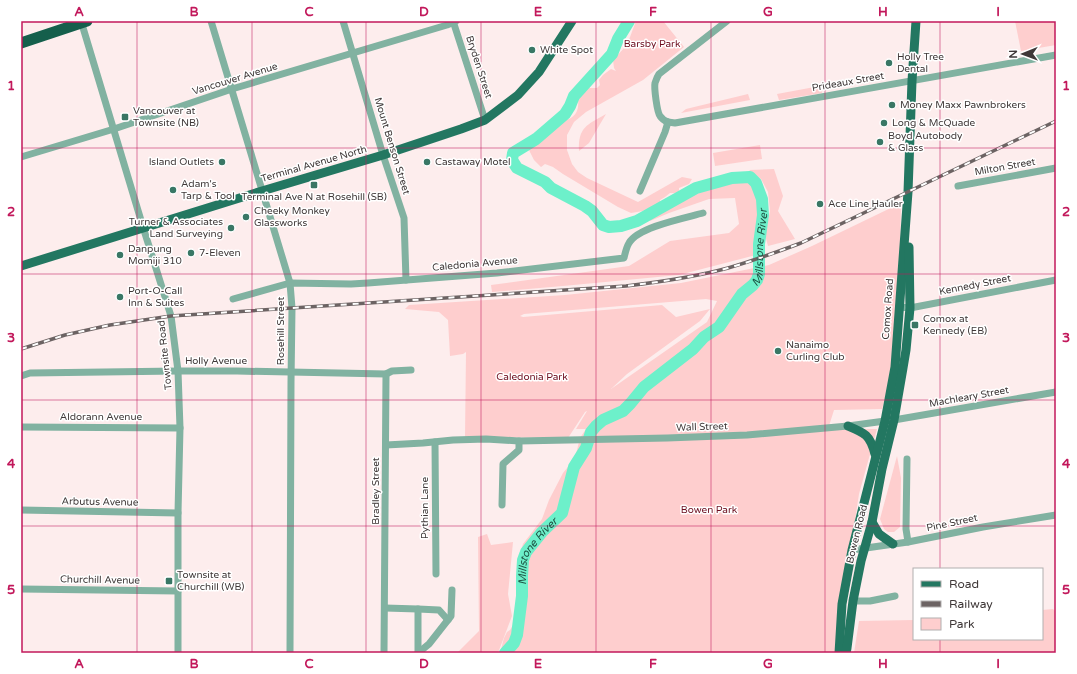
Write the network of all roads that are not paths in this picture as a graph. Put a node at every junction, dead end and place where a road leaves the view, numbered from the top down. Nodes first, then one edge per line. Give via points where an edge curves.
1 (211, 21) edge
2 (344, 21) edge
3 (454, 21) edge
4 (727, 21) edge
5 (916, 21) edge
6 (83, 22) edge
7 (569, 23) edge
8 (21, 43) edge
9 (353, 53) junction
10 (1056, 55) edge
11 (912, 81) junction
12 (232, 89) junction
13 (485, 120) junction
14 (668, 122) junction
15 (114, 128) junction
16 (383, 156) junction
17 (21, 157) edge
18 (1056, 168) edge
19 (958, 186) dead end
20 (640, 190) dead end
21 (262, 191) junction
22 (908, 198) junction
23 (703, 213) dead end
24 (143, 227) junction
25 (21, 266) edge
26 (406, 280) junction
27 (1056, 280) edge
28 (290, 283) junction
29 (233, 299) dead end
30 (899, 307) junction
31 (910, 308) junction
32 (411, 370) dead end
33 (178, 371) junction
34 (291, 373) junction
35 (386, 374) junction
36 (21, 376) edge
37 (1056, 392) edge
38 (894, 420) junction
39 (885, 421) junction
40 (848, 426) junction
41 (21, 427) edge
42 (180, 428) junction
43 (519, 441) junction
44 (435, 442) junction
45 (386, 445) junction
46 (876, 455) junction
47 (907, 459) dead end
48 (502, 505) dead end
49 (21, 510) edge
50 (178, 513) junction
51 (1056, 515) edge
52 (872, 522) junction
53 (908, 542) junction
54 (893, 544) junction
55 (864, 549) junction
56 (852, 550) junction
57 (436, 574) dead end
58 (21, 589) edge
59 (452, 590) dead end
60 (178, 591) junction
61 (895, 596) dead end
62 (853, 601) junction
63 (385, 608) junction
64 (418, 608) junction
65 (448, 620) junction
66 (178, 653) edge
67 (290, 653) edge
68 (384, 653) edge
69 (418, 653) edge
70 (839, 653) edge
71 (846, 653) edge

1 - 12 street, Rosehill Street
2 - 9 street, Mount Benson Street
3 - 9 street, Vancouver Avenue
3 - 13 street, Bryden Street
4 - 14 street via 659,74 654,88 659,113
5 - 11 main road, Comox Road
6 - 8 highway
6 - 15 street, Townsite Road
7 - 13 main road, Terminal Avenue North via 540,72 518,95
9 - 12 street, Vancouver Avenue
9 - 16 street, Mount Benson Street
10 - 11 street, Prideaux Street
11 - 14 street, Prideaux Street via 675,123
11 - 22 main road, Comox Road
12 - 15 street, Vancouver Avenue
12 - 21 street, Rosehill Street
13 - 16 main road, Terminal Avenue North
14 - 20 street
15 - 17 street, Vancouver Avenue
15 - 24 street, Townsite Road
16 - 21 main road, Terminal Avenue North
16 - 26 street, Mount Benson Street via 404,218
18 - 19 street, Milton Street
21 - 24 main road, Terminal Avenue North
21 - 28 street, Rosehill Street
22 - 30 main road, Comox Road
22 - 31 main road, Comox Road
23 - 26 street, Caledonia Avenue via 655,226 637,235 629,243 624,258 497,273
24 - 25 main road, Terminal Avenue North
24 - 33 street, Townsite Road via 171,316
26 - 28 street, Caledonia Avenue via 351,284
27 - 31 street, Kennedy Street
28 - 29 street, Caledonia Avenue
28 - 34 street, Rosehill Street
30 - 31 street, Kennedy Street
30 - 39 main road, Comox Road via 895,367
31 - 38 main road, Comox Road
32 - 35 street, Holly Avenue via 392,371
33 - 34 street, Holly Avenue
33 - 36 street, Holly Avenue
33 - 42 street, Townsite Road
34 - 35 street, Holly Avenue
34 - 67 street, Rosehill Street
35 - 45 street, Bradley Street
37 - 38 street, Machleary Street
38 - 39 street, Machleary Street
38 - 52 main road, Bowen Road
39 - 40 street, Wall Street
39 - 46 main road, Bowen Road
40 - 43 street, Wall Street via 747,435
40 - 46 main road via 870,439
41 - 42 street, Aldorann Avenue
42 - 50 street, Townsite Road
43 - 44 street, Wall Street via 480,439
43 - 48 street via 519,450 503,464
44 - 45 street, Wall Street
44 - 57 street, Pythian Lane
45 - 63 street, Bradley Street
46 - 56 main road, Bowen Road
47 - 53 street
49 - 50 street, Arbutus Avenue
50 - 60 street, Townsite Road
51 - 53 street, Pine Street
52 - 54 main road via 879,534
52 - 55 main road, Bowen Road
53 - 54 street, Pine Street
54 - 55 street, Pine Street
55 - 56 street, Pine Street
55 - 62 main road, Bowen Road
56 - 70 main road, Bowen Road via 842,604
58 - 60 street, Churchill Avenue
59 - 65 street via 452,612
60 - 66 street, Townsite Road
61 - 62 street via 870,601
62 - 71 main road, Bowen Road
63 - 64 street
63 - 68 street, Bradley Street
64 - 65 street via 439,610
64 - 69 street
65 - 69 street via 429,644

